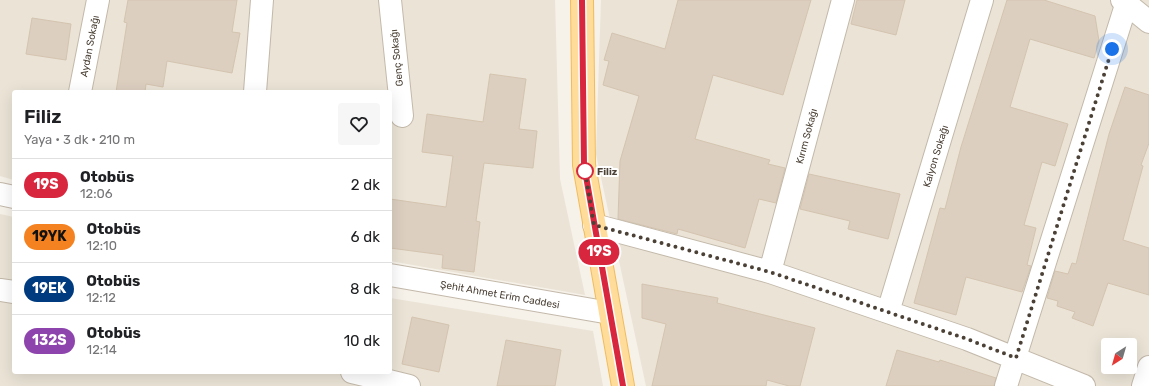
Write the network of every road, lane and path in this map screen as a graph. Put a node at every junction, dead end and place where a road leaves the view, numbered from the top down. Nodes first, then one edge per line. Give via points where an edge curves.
1 (98, 0) edge
2 (262, 0) edge
3 (390, 0) edge
4 (582, 0) edge
5 (843, 0) edge
6 (982, 0) edge
7 (1124, 2) edge
8 (1149, 22) edge
9 (80, 90) edge
10 (255, 90) edge
11 (402, 116) dead end
12 (0, 194) edge
13 (12, 197) edge
14 (594, 225) junction
15 (770, 272) junction
16 (392, 275) edge
17 (0, 290) edge
18 (12, 292) edge
19 (888, 312) junction
20 (610, 314) junction
21 (1016, 358) junction
22 (1149, 367) edge
23 (360, 374) edge
24 (409, 386) edge
25 (623, 386) edge
26 (1006, 386) edge
27 (1084, 386) edge
28 (1143, 386) edge

1 - 9 street, Aydan Sokağı
2 - 10 street
3 - 11 street, Genç Sokağı
4 - 14 main road via 584,165
5 - 15 street, Kırım Sokağı
6 - 19 street, Kalyon Sokağı
7 - 8 street
7 - 21 street
12 - 13 street
14 - 15 street
14 - 20 main road
15 - 19 street
16 - 20 street, Şehit Ahmet Erim Caddesi
17 - 18 street
19 - 21 street
20 - 25 main road
21 - 26 street
21 - 27 street
22 - 28 street
23 - 24 street

